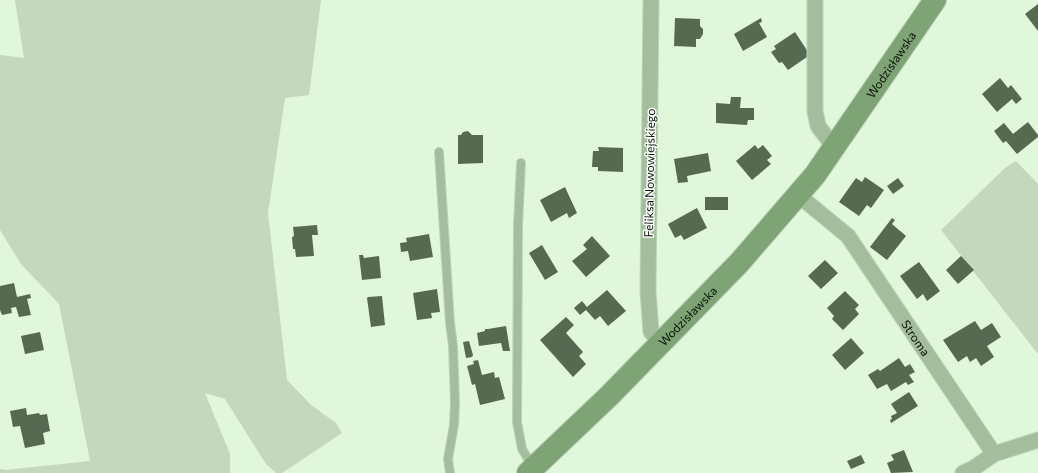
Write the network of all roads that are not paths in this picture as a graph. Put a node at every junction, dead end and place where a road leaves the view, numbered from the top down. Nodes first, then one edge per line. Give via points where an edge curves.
1 (651, 0) edge
2 (816, 0) edge
3 (933, 1) edge
4 (834, 147) junction
5 (439, 152) dead end
6 (521, 163) dead end
7 (798, 195) junction
8 (661, 342) junction
9 (1038, 440) edge
10 (994, 454) junction
11 (531, 470) edge
12 (450, 473) edge
13 (963, 473) edge

1 - 8 street, Feliksa Nowowiejskiego via 648,292 651,332
2 - 4 street via 816,111 818,126
3 - 4 main road, Wodzisławska
4 - 7 main road, Wodzisławska
5 - 12 lane via 454,354 455,402 448,459
6 - 11 lane via 518,225 517,422 522,449
7 - 8 main road, Wodzisławska via 739,264
7 - 10 street, Stroma via 848,236
8 - 11 main road, Wodzisławska
9 - 10 street
10 - 13 street

